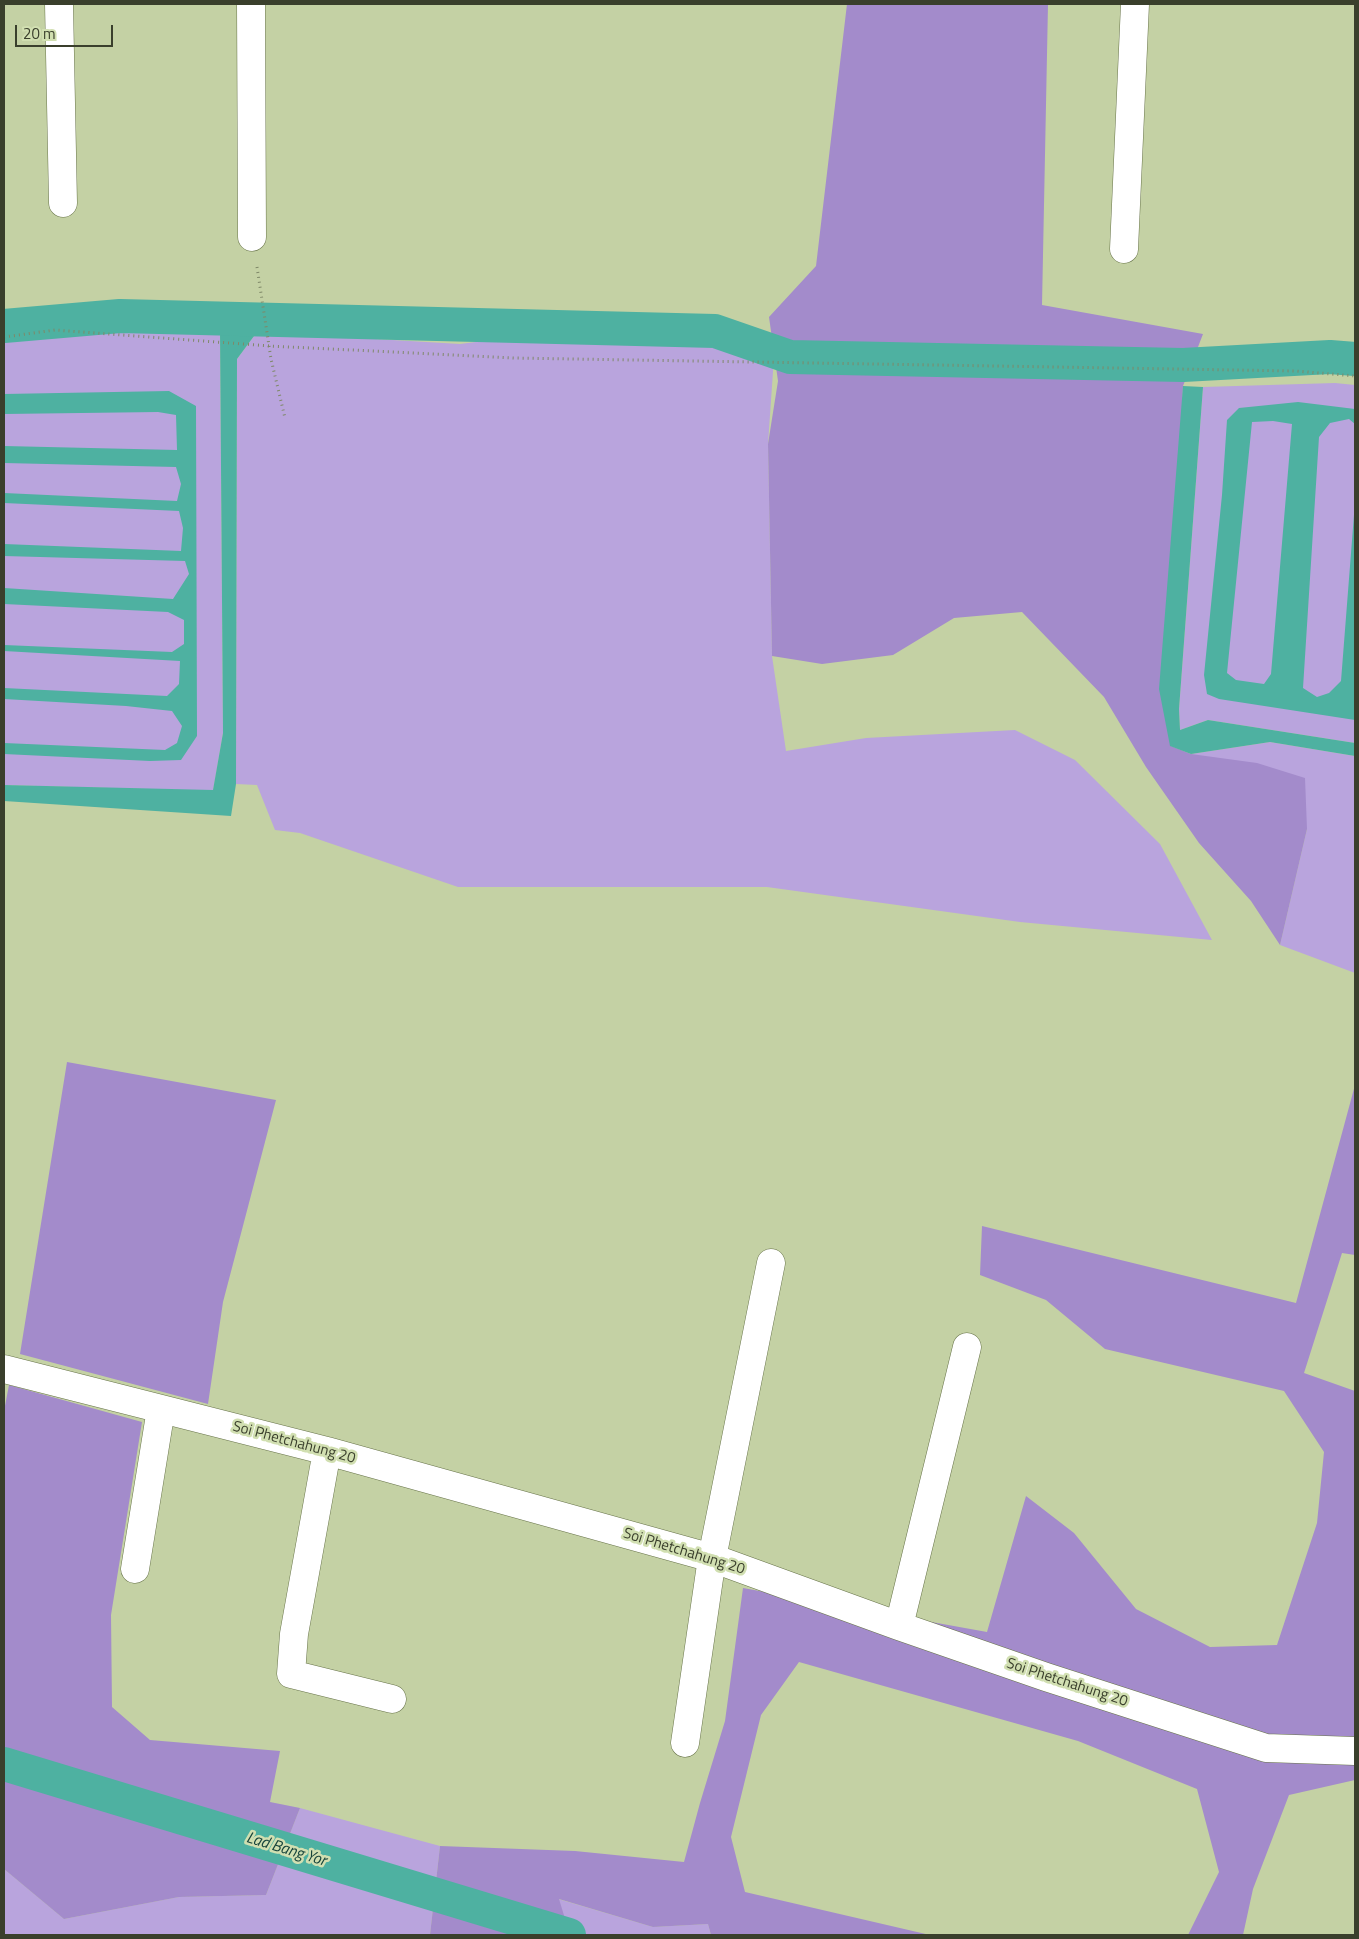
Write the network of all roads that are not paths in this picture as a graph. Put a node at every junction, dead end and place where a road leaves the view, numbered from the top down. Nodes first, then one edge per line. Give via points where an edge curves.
1 (58, 4) edge
2 (251, 4) edge
3 (1135, 4) edge
4 (63, 203) dead end
5 (252, 237) road end
6 (1124, 248) dead end
7 (771, 1263) dead end
8 (967, 1347) dead end
9 (4, 1369) edge
10 (161, 1409) junction
11 (327, 1451) junction
12 (712, 1558) junction
13 (135, 1569) dead end
14 (899, 1626) junction
15 (392, 1699) dead end
16 (685, 1743) dead end
17 (1355, 1751) edge

1 - 4 street
2 - 5 street
3 - 6 street
7 - 12 street
8 - 14 street
9 - 10 street, Soi Phetchahung 20
10 - 11 street, Soi Phetchahung 20
10 - 13 street
11 - 12 street, Soi Phetchahung 20
11 - 15 street via 294,1634 291,1674
12 - 14 street, Soi Phetchahung 20
12 - 16 street
14 - 17 street, Soi Phetchahung 20 via 1266,1748

